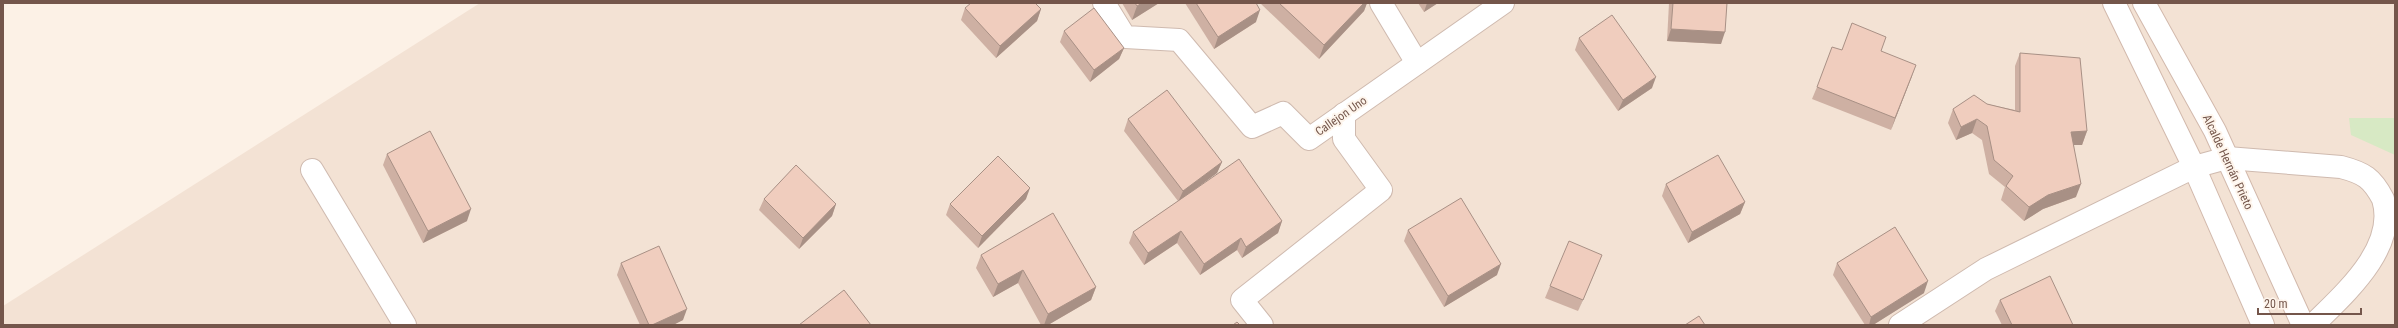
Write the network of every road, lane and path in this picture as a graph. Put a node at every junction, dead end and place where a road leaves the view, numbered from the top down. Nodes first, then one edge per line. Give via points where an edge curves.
1 (1104, 3) edge
2 (1381, 3) edge
3 (1504, 3) edge
4 (2114, 3) edge
5 (2144, 3) edge
6 (1417, 63) junction
7 (1344, 114) junction
8 (2227, 158) junction
9 (2194, 167) junction
10 (312, 170) dead end
11 (405, 325) edge
12 (1262, 325) edge
13 (1900, 325) edge
14 (2263, 325) edge
15 (2303, 325) edge
16 (2313, 325) edge

1 - 7 street, Callejon Uno via 1125,37 1179,40 1252,127 1283,113 1309,139
2 - 6 street
3 - 6 street, Callejon Uno
4 - 9 street
5 - 8 street, Alcalde Hernán Prieto via 2215,131
6 - 7 street, Callejon Uno
7 - 12 street via 1344,139 1381,190 1242,300
8 - 9 street
8 - 15 street, Alcalde Hernán Prieto
8 - 16 street via 2341,167 2359,172 2374,183 2388,208 2388,240 2373,266
9 - 13 street via 1986,269
9 - 14 street
10 - 11 street

